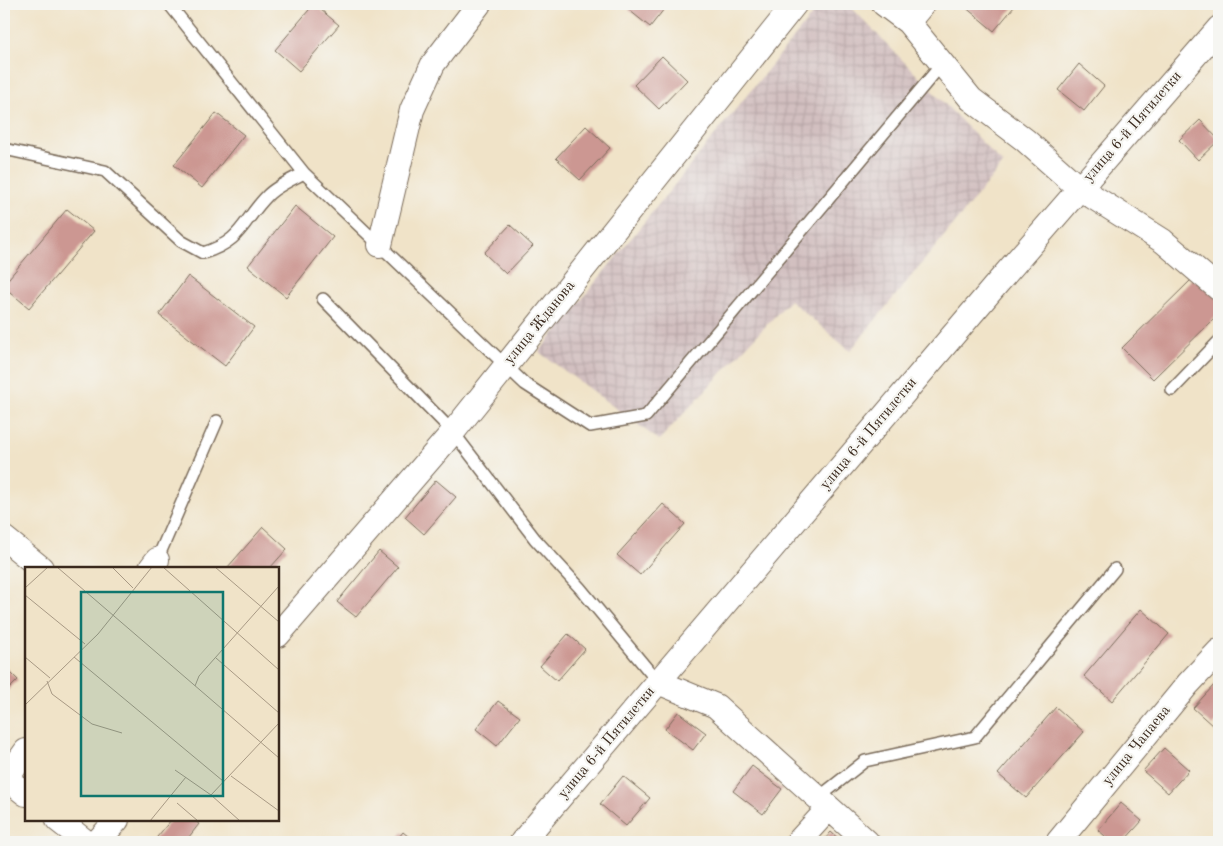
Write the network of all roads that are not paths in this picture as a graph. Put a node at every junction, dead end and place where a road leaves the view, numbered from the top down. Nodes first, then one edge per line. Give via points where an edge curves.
1 (170, 4) edge
2 (479, 4) edge
3 (794, 4) edge
4 (884, 4) edge
5 (923, 4) edge
6 (908, 22) junction
7 (1219, 28) edge
8 (942, 64) junction
9 (4, 149) edge
10 (304, 173) junction
11 (1079, 188) junction
12 (380, 245) junction
13 (1219, 289) edge
14 (323, 299) dead end
15 (1219, 341) edge
16 (506, 366) junction
17 (1172, 390) dead end
18 (217, 420) dead end
19 (453, 432) junction
20 (4, 538) edge
21 (154, 564) edge
22 (40, 567) edge
23 (1115, 569) dead end
24 (279, 634) edge
25 (1219, 651) edge
26 (658, 682) junction
27 (25, 751) edge
28 (5, 780) edge
29 (25, 793) edge
30 (823, 803) junction
31 (59, 821) edge
32 (116, 821) edge
33 (86, 842) edge
34 (98, 842) edge
35 (522, 842) edge
36 (798, 842) edge
37 (867, 842) edge
38 (1058, 842) edge

1 - 10 lane
2 - 12 street via 433,64 412,110
3 - 16 street, улица Жданова
4 - 6 street
5 - 6 street
6 - 8 street
7 - 11 street, улица 6-й Пятилетки
8 - 11 street via 971,99 1025,140
8 - 16 lane via 646,416 590,426 525,384
9 - 10 lane via 105,171 181,240 203,253 233,239 269,194
10 - 12 lane
11 - 13 street via 1163,240
11 - 26 street, улица 6-й Пятилетки
12 - 16 lane
14 - 19 lane
15 - 17 lane
16 - 19 street, улица Жданова
18 - 21 lane
19 - 24 street, улица Жданова
19 - 26 lane via 535,539
20 - 22 street
23 - 30 lane via 975,737 865,761
25 - 38 street, улица Чапаева
26 - 30 street via 716,706
26 - 35 street, улица 6-й Пятилетки
27 - 28 street
28 - 29 street
30 - 36 street
30 - 37 street
31 - 33 street
32 - 34 street

